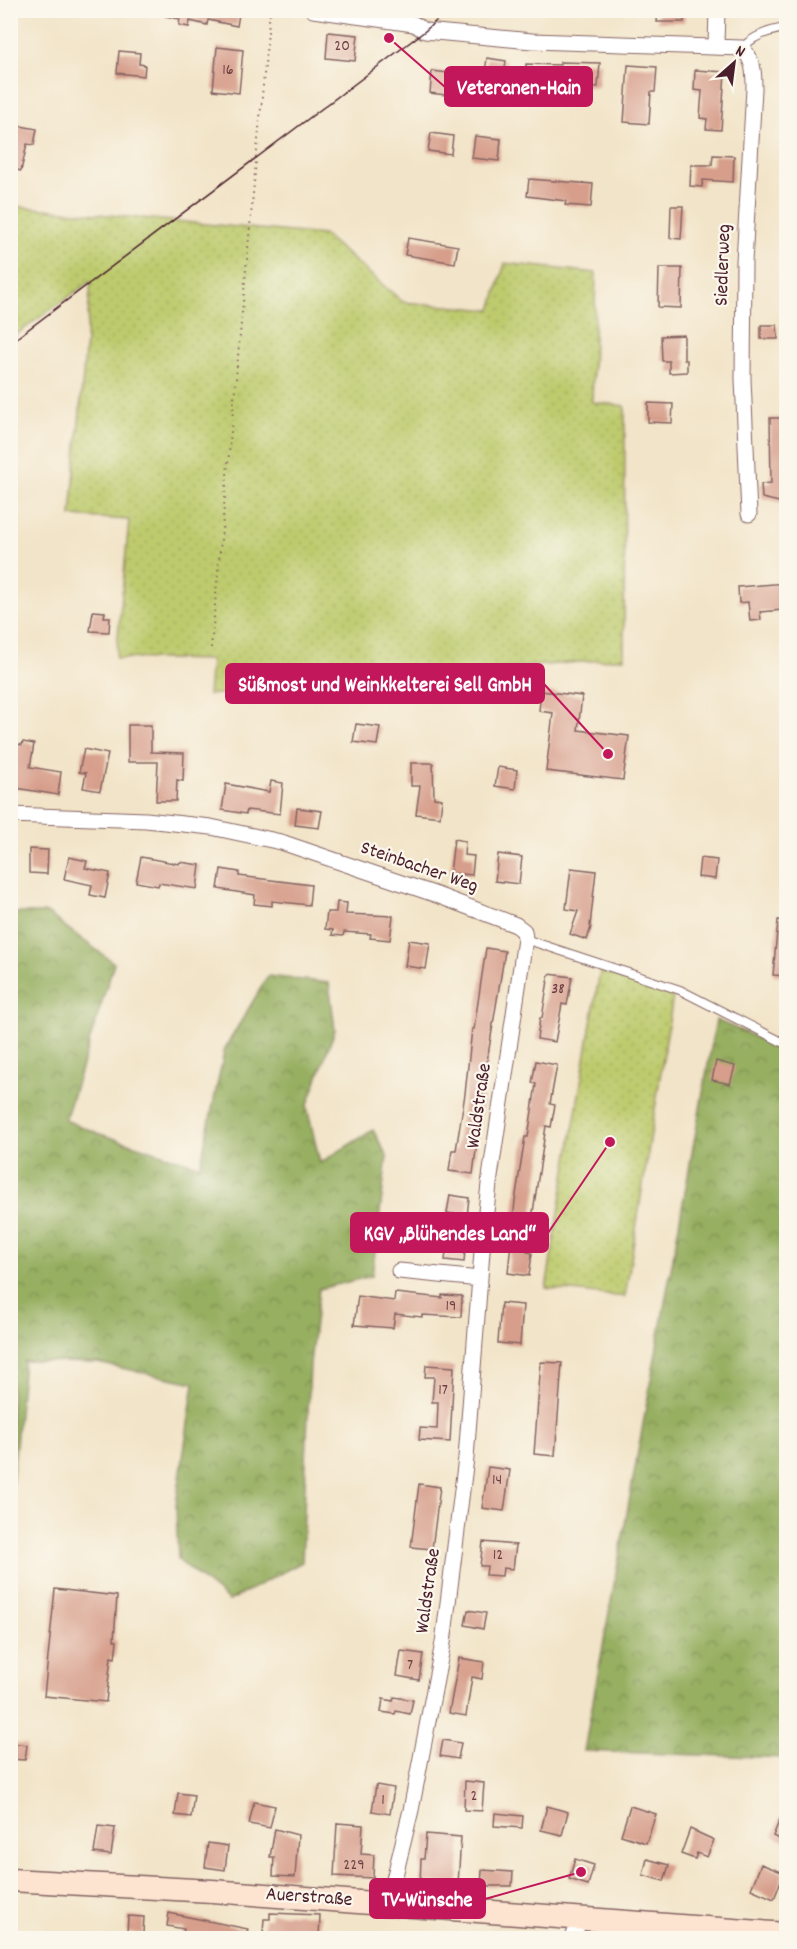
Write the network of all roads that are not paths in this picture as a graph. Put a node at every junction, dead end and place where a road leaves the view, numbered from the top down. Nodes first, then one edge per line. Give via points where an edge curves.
1 (313, 10) edge
2 (717, 10) edge
3 (415, 17) edge
4 (786, 28) edge
5 (716, 46) junction
6 (742, 48) junction
7 (749, 514) dead end
8 (10, 814) edge
9 (525, 939) junction
10 (786, 1044) edge
11 (399, 1271) dead end
12 (480, 1279) junction
13 (10, 1880) edge
14 (388, 1904) junction
15 (577, 1929) edge
16 (786, 1934) edge

1 - 3 street
2 - 5 street
3 - 5 street via 425,31 532,41
4 - 6 lane via 748,41
5 - 6 street
6 - 7 street, Siedlerweg via 754,65 744,262 743,382
8 - 9 street, Steinbacher Weg via 146,820 211,827 281,842 516,925 524,931
9 - 10 lane, Steinbacher Weg via 680,990
9 - 12 street, Waldstraße via 489,1184
11 - 12 street
12 - 14 street, Waldstraße via 466,1458 443,1643
13 - 14 street, Auerstraße
14 - 15 street, Auerstraße
15 - 16 street, Auerstraße

